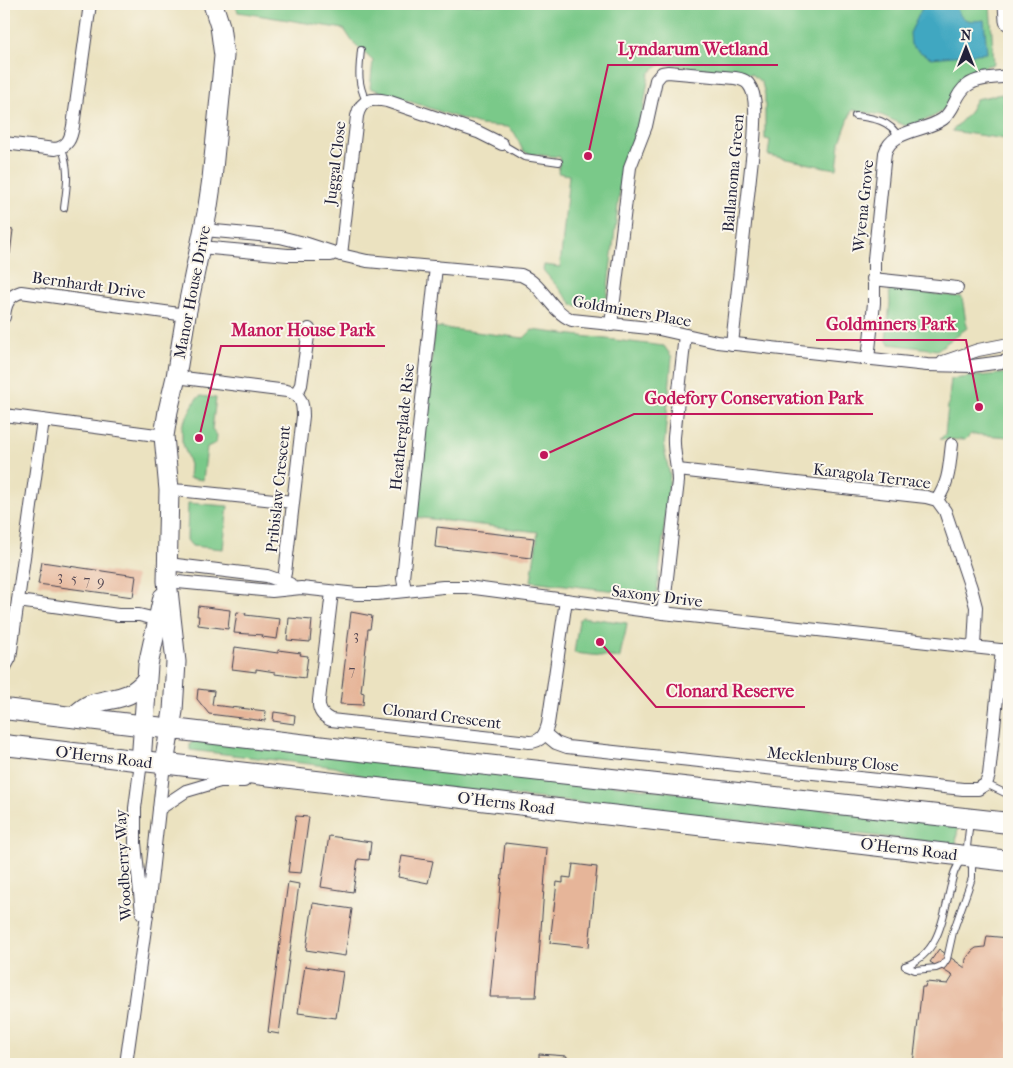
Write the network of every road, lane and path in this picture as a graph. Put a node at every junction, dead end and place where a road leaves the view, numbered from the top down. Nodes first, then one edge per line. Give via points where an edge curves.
1 (90, 4) edge
2 (213, 4) edge
3 (1008, 4) edge
4 (1009, 21) edge
5 (361, 50) dead end
6 (1009, 76) edge
7 (366, 101) junction
8 (854, 116) dead end
9 (898, 137) junction
10 (4, 143) edge
11 (502, 144) joint
12 (62, 148) junction
13 (559, 162) dead end
14 (64, 208) dead end
15 (202, 239) junction
16 (341, 255) junction
17 (436, 267) junction
18 (873, 279) junction
19 (957, 288) dead end
20 (186, 315) junction
21 (4, 317) edge
22 (611, 325) junction
23 (309, 329) dead end
24 (685, 335) junction
25 (732, 344) junction
26 (1009, 344) edge
27 (868, 359) junction
28 (1009, 360) edge
29 (936, 365) junction
30 (176, 377) junction
31 (296, 394) junction
32 (4, 415) edge
33 (43, 420) junction
34 (164, 436) junction
35 (952, 444) dead end
36 (678, 470) junction
37 (169, 490) junction
38 (937, 500) junction
39 (293, 502) junction
40 (168, 572) junction
41 (282, 586) junction
42 (405, 591) junction
43 (332, 592) junction
44 (18, 600) junction
45 (566, 600) junction
46 (663, 613) junction
47 (162, 625) junction
48 (974, 647) junction
49 (1006, 650) edge
50 (4, 669) edge
51 (146, 680) junction
52 (175, 690) junction
53 (4, 709) edge
54 (73, 717) junction
55 (144, 726) junction
56 (170, 728) junction
57 (193, 731) junction
58 (545, 734) junction
59 (4, 745) edge
60 (141, 762) junction
61 (164, 764) junction
62 (301, 780) junction
63 (986, 784) junction
64 (1009, 794) edge
65 (159, 809) junction
66 (970, 819) junction
67 (1009, 823) edge
68 (966, 856) junction
69 (1009, 861) edge
70 (144, 938) junction
71 (126, 1064) edge

1 - 12 street via 71,136
2 - 15 street, Manor House Drive via 222,40 223,71
3 - 4 street
5 - 7 lane via 359,79
6 - 9 street via 968,84 943,119
7 - 11 street via 387,102 478,132
7 - 16 street, Juggal Close via 361,104 357,116
8 - 9 lane via 885,122
9 - 18 street, Wyena Grove via 888,144 885,153
10 - 12 street
11 - 13 lane via 524,157
12 - 14 lane via 68,172
15 - 16 street, Goldminers Place via 288,255
15 - 16 street, Goldminers Place via 280,237
15 - 20 street, Manor House Drive
16 - 17 street, Goldminers Place via 367,261
17 - 22 street, Goldminers Place via 521,275 534,283 566,317
17 - 42 street, Heatherglade Rise via 403,572
18 - 19 street
18 - 27 street, Wyena Grove
20 - 21 street, Bernhardt Drive via 20,292 7,301
20 - 30 street, Manor House Drive
22 - 24 street, Goldminers Place
22 - 25 street, Ballanoma Green via 630,167 646,126 656,80 668,72 735,78 752,88 755,117
23 - 31 street via 301,385
24 - 25 street, Goldminers Place
24 - 36 street via 674,437
25 - 27 street, Goldminers Place
26 - 29 street, Goldminers Place via 978,350
27 - 29 street, Goldminers Place
28 - 29 street, Goldminers Place via 972,366
30 - 31 street
30 - 34 street, Manor House Drive
31 - 39 street, Pribislaw Crescent via 302,401 303,410
32 - 33 street
33 - 34 street
33 - 44 street
34 - 37 street, Manor House Drive
35 - 38 street via 947,481
36 - 38 street, Karagola Terrace
36 - 46 street
37 - 39 street
37 - 40 street, Manor House Drive
38 - 48 street, Karagola Terrace via 946,511 976,607
39 - 41 street, Pribislaw Crescent
40 - 41 street, Saxony Drive via 272,591
40 - 41 street, Saxony Drive via 267,576
40 - 47 street, Manor House Drive
41 - 43 street, Saxony Drive
42 - 43 street, Saxony Drive via 377,594
42 - 45 street, Saxony Drive via 466,587
43 - 58 street, Clonard Crescent via 319,700 320,709 331,720 523,742 538,741
44 - 47 street
44 - 50 street via 10,658
45 - 46 street, Saxony Drive
45 - 58 street
46 - 48 street, Saxony Drive
47 - 51 street, Manor House Drive
47 - 52 street, Manor House Drive via 176,662
48 - 49 street, Saxony Drive
49 - 63 street
51 - 54 street via 127,696 88,706
51 - 55 street, Manor House Drive
52 - 56 street, Manor House Drive
52 - 57 street
53 - 54 main road
54 - 55 main road
55 - 56 main road
55 - 60 street, Manor House Drive
56 - 57 main road
56 - 61 street, Manor House Drive
57 - 66 main road
58 - 63 street, Mecklenburg Close via 567,747 963,789 978,789
59 - 60 main road, O'Herns Road
60 - 61 main road, O'Herns Road
60 - 70 street, Woodberry Way via 135,808 135,844
61 - 62 main road, O'Herns Road
61 - 65 street, Woodberry Way
62 - 65 street via 220,781 186,791
62 - 68 main road, O'Herns Road
63 - 64 lane
65 - 70 street, Woodberry Way
66 - 67 main road
66 - 68 lane
68 - 68 lane via 972,864 972,878 947,959 936,968 915,970 905,966 924,956 933,945 940,932 954,873
68 - 69 main road, O'Herns Road
70 - 71 street, Woodberry Way

